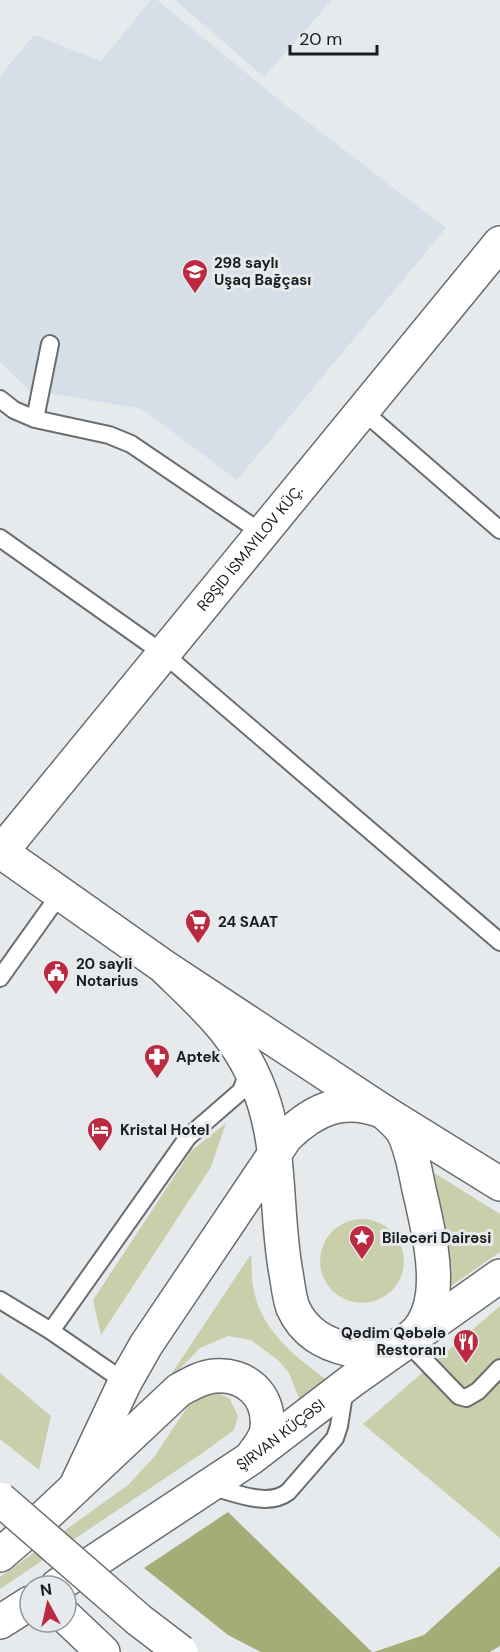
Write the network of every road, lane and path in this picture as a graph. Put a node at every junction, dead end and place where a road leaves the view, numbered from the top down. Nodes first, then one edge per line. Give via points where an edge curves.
1 (500, 243) edge
2 (50, 344) dead end
3 (0, 399) edge
4 (363, 411) junction
5 (35, 419) junction
6 (500, 530) edge
7 (261, 533) junction
8 (0, 538) edge
9 (164, 654) junction
10 (0, 852) edge
11 (60, 894) junction
12 (500, 942) edge
13 (163, 966) junction
14 (0, 978) edge
15 (250, 1067) junction
16 (384, 1112) junction
17 (274, 1154) junction
18 (500, 1184) edge
19 (500, 1276) edge
20 (0, 1300) edge
21 (51, 1331) junction
22 (407, 1341) junction
23 (500, 1368) edge
24 (124, 1382) junction
25 (345, 1385) junction
26 (251, 1458) junction
27 (76, 1486) junction
28 (209, 1486) junction
29 (0, 1499) edge
30 (0, 1555) edge
31 (75, 1574) edge
32 (18, 1611) edge
33 (0, 1622) edge
34 (78, 1628) edge
35 (103, 1652) edge
36 (181, 1652) edge

1 - 4 main road
2 - 5 lane
3 - 5 lane
4 - 6 lane
4 - 7 main road
5 - 7 lane via 109,435 131,444
7 - 9 main road
8 - 9 lane
9 - 10 main road
9 - 12 lane
10 - 11 main road
11 - 13 main road
11 - 14 lane
13 - 15 main road via 223,1026
13 - 16 main road
15 - 17 main road via 268,1116
15 - 21 lane via 241,1091 188,1137
16 - 17 main road via 350,1105 324,1110 298,1125
16 - 18 main road
16 - 22 main road via 397,1124 408,1145 433,1263 434,1296 428,1314
17 - 22 main road via 282,1253 294,1308 304,1326 330,1343 365,1352
17 - 24 main road
19 - 22 main road, ŞIRVAN KÜÇƏSI
20 - 21 lane
21 - 24 lane
22 - 23 lane via 459,1396 466,1398 478,1391
22 - 25 main road, ŞIRVAN KÜÇƏSI
24 - 27 main road
25 - 26 main road, ŞIRVAN KÜÇƏSI
25 - 28 lane via 335,1438 280,1498 268,1500
26 - 27 main road via 267,1429 266,1409 248,1382 233,1376 213,1376 179,1390
26 - 28 main road, ŞIRVAN KÜÇƏSI
27 - 30 main road
28 - 31 main road, ŞIRVAN KÜÇƏSI
29 - 36 main road, bridge via 138,1620
32 - 33 main road
34 - 35 main road

